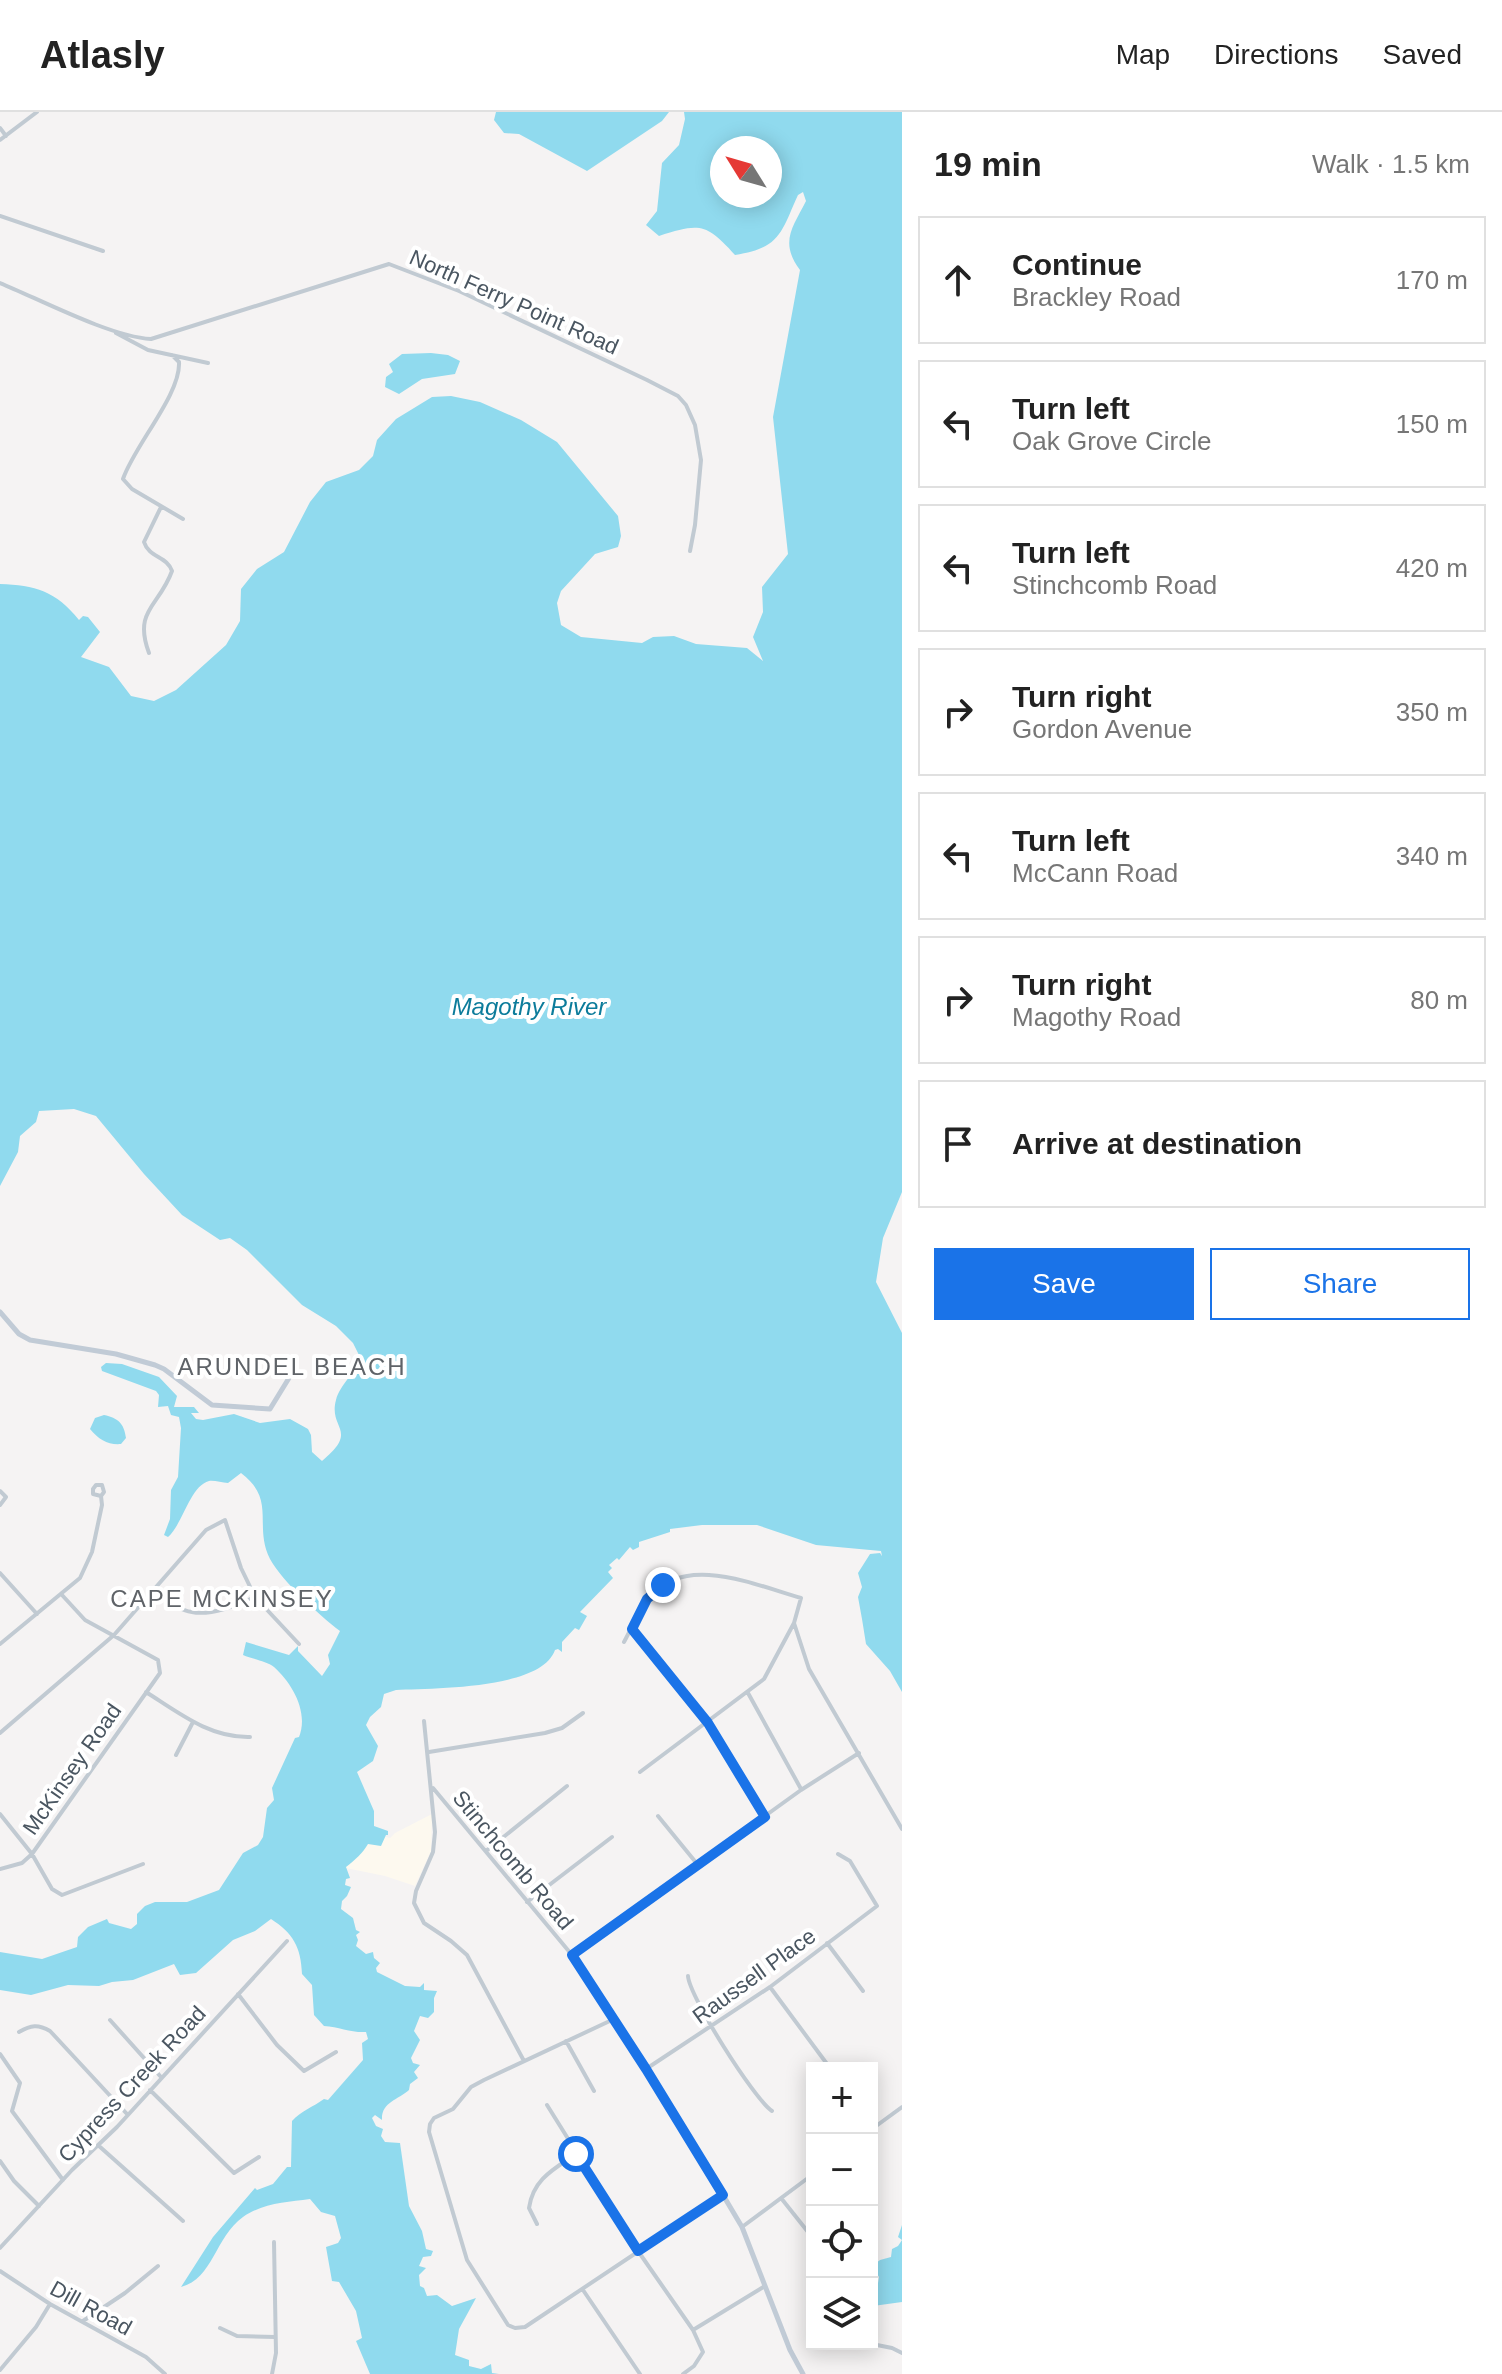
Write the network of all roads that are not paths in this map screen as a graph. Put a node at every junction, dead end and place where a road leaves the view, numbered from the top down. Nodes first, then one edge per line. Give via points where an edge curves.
1 (37, 112) edge
2 (0, 128) edge
3 (6, 136) junction
4 (0, 140) edge
5 (0, 216) edge
6 (103, 251) dead end
7 (0, 283) edge
8 (111, 330) junction
9 (172, 355) junction
10 (208, 363) dead end
11 (161, 507) junction
12 (183, 519) dead end
13 (690, 551) dead end
14 (149, 653) dead end
15 (0, 1312) edge
16 (289, 1378) dead end
17 (0, 1491) edge
18 (101, 1496) dead end
19 (0, 1505) edge
20 (0, 1573) edge
21 (152, 1592) junction
22 (62, 1595) junction
23 (255, 1597) junction
24 (37, 1614) junction
25 (794, 1623) junction
26 (632, 1629) junction
27 (114, 1635) junction
28 (624, 1642) dead end
29 (0, 1644) edge
30 (299, 1644) dead end
31 (146, 1692) junction
32 (748, 1693) junction
33 (583, 1713) dead end
34 (424, 1721) dead end
35 (193, 1722) junction
36 (708, 1723) junction
37 (0, 1733) edge
38 (250, 1737) dead end
39 (429, 1752) junction
40 (859, 1753) junction
41 (176, 1755) dead end
42 (640, 1772) dead end
43 (567, 1786) dead end
44 (433, 1788) junction
45 (801, 1790) junction
46 (0, 1814) edge
47 (658, 1816) dead end
48 (765, 1817) junction
49 (902, 1829) edge
50 (612, 1837) dead end
51 (486, 1851) junction
52 (32, 1854) junction
53 (838, 1854) dead end
54 (143, 1864) dead end
55 (698, 1865) junction
56 (0, 1869) edge
57 (527, 1902) junction
58 (287, 1941) dead end
59 (827, 1943) junction
60 (572, 1955) junction
61 (688, 1976) dead end
62 (770, 1987) junction
63 (863, 1991) dead end
64 (238, 1994) junction
65 (614, 2019) junction
66 (110, 2020) dead end
67 (713, 2026) junction
68 (19, 2032) dead end
69 (566, 2041) junction
70 (336, 2052) dead end
71 (0, 2054) edge
72 (524, 2061) junction
73 (826, 2062) edge
74 (646, 2069) junction
75 (161, 2077) junction
76 (150, 2090) junction
77 (594, 2091) dead end
78 (547, 2105) dead end
79 (902, 2107) edge
80 (772, 2111) dead end
81 (127, 2114) junction
82 (878, 2124) edge
83 (99, 2146) junction
84 (576, 2154) junction
85 (259, 2157) dead end
86 (0, 2161) edge
87 (806, 2179) edge
88 (63, 2180) junction
89 (723, 2195) junction
90 (781, 2198) junction
91 (39, 2206) junction
92 (183, 2221) dead end
93 (537, 2224) dead end
94 (742, 2227) junction
95 (806, 2229) edge
96 (274, 2242) dead end
97 (0, 2248) edge
98 (638, 2251) junction
99 (158, 2266) dead end
100 (0, 2271) edge
101 (765, 2286) junction
102 (582, 2289) junction
103 (50, 2304) junction
104 (83, 2321) junction
105 (220, 2328) dead end
106 (693, 2330) junction
107 (275, 2337) junction
108 (878, 2346) edge
109 (902, 2353) edge
110 (0, 2370) edge
111 (165, 2374) edge
112 (272, 2374) edge
113 (640, 2374) edge
114 (683, 2374) edge
115 (803, 2374) edge

1 - 3 street
2 - 3 street
3 - 4 street
5 - 6 street
7 - 8 street, North Ferry Point Road
8 - 9 street via 128,342
8 - 13 street, North Ferry Point Road via 140,339 168,336 389,264 459,291 678,396 695,425 701,460
9 - 10 street
9 - 11 street via 179,362 178,379 123,479
11 - 12 street
11 - 14 street via 144,542 172,571 143,624
15 - 16 street via 30,1340 116,1354 164,1369 212,1405 270,1409
17 - 19 street via 6,1497
18 - 22 street via 90,1560
20 - 24 street
21 - 23 street via 197,1613
21 - 23 street via 207,1529 227,1520
21 - 27 street
22 - 24 street
22 - 27 street via 80,1616
23 - 30 street
24 - 29 street
25 - 26 street via 801,1598 707,1574 662,1585 647,1599
25 - 32 street via 764,1679
25 - 40 street via 809,1669
26 - 28 street
26 - 36 street
27 - 31 street, McKinsey Road via 158,1660 160,1673
27 - 37 street
31 - 35 street
31 - 52 street, McKinsey Road
32 - 36 street
32 - 45 street
33 - 39 street via 545,1733
34 - 39 street
35 - 38 street via 228,1736
35 - 41 street
36 - 42 street
36 - 48 street
39 - 44 street
40 - 45 street
40 - 49 street
43 - 51 street
44 - 51 street, Stinchcomb Road
44 - 72 street via 433,1852 416,1891 417,1913 467,1955
45 - 48 street
46 - 52 street
47 - 55 street
48 - 55 street
50 - 57 street
51 - 57 street, Stinchcomb Road
52 - 54 street via 52,1889 62,1895
52 - 56 street, McKinsey Road
53 - 59 street, Raussell Place via 850,1861 877,1906
55 - 60 street
57 - 60 street, Stinchcomb Road
58 - 64 street, Cypress Creek Road
59 - 62 street, Raussell Place
59 - 63 street
60 - 65 street, Stinchcomb Road
61 - 67 street via 688,1985
62 - 67 street, Raussell Place
62 - 73 street
64 - 70 street via 304,2071
64 - 75 street, Cypress Creek Road
65 - 69 street
65 - 74 street, Stinchcomb Road
66 - 75 street
67 - 74 street, Raussell Place
67 - 80 street via 758,2098
68 - 81 street via 41,2025 50,2031
69 - 72 street
69 - 77 street
71 - 88 street via 20,2083 12,2111
72 - 102 street via 471,2087 453,2109 434,2118 429,2132 467,2260 508,2325 525,2327
74 - 89 street, Stinchcomb Road
75 - 76 street, Cypress Creek Road
76 - 81 street, Cypress Creek Road
76 - 85 street via 234,2173
78 - 84 street
79 - 82 street
81 - 83 street, Cypress Creek Road
83 - 88 street, Cypress Creek Road
83 - 92 street
84 - 93 street via 535,2186 529,2208
84 - 98 street
86 - 91 street
87 - 90 street
88 - 91 street, Cypress Creek Road
89 - 94 street
89 - 98 street
90 - 94 street
90 - 95 street
91 - 97 street, Cypress Creek Road
94 - 101 street
96 - 107 street
98 - 102 street
98 - 106 street
99 - 104 street
100 - 103 street, Dill Road
101 - 106 street
101 - 115 street
102 - 113 street
103 - 104 street, Dill Road
103 - 110 street
104 - 111 street, Dill Road
105 - 107 street via 237,2336
106 - 114 street via 703,2352
107 - 112 street
108 - 109 street

